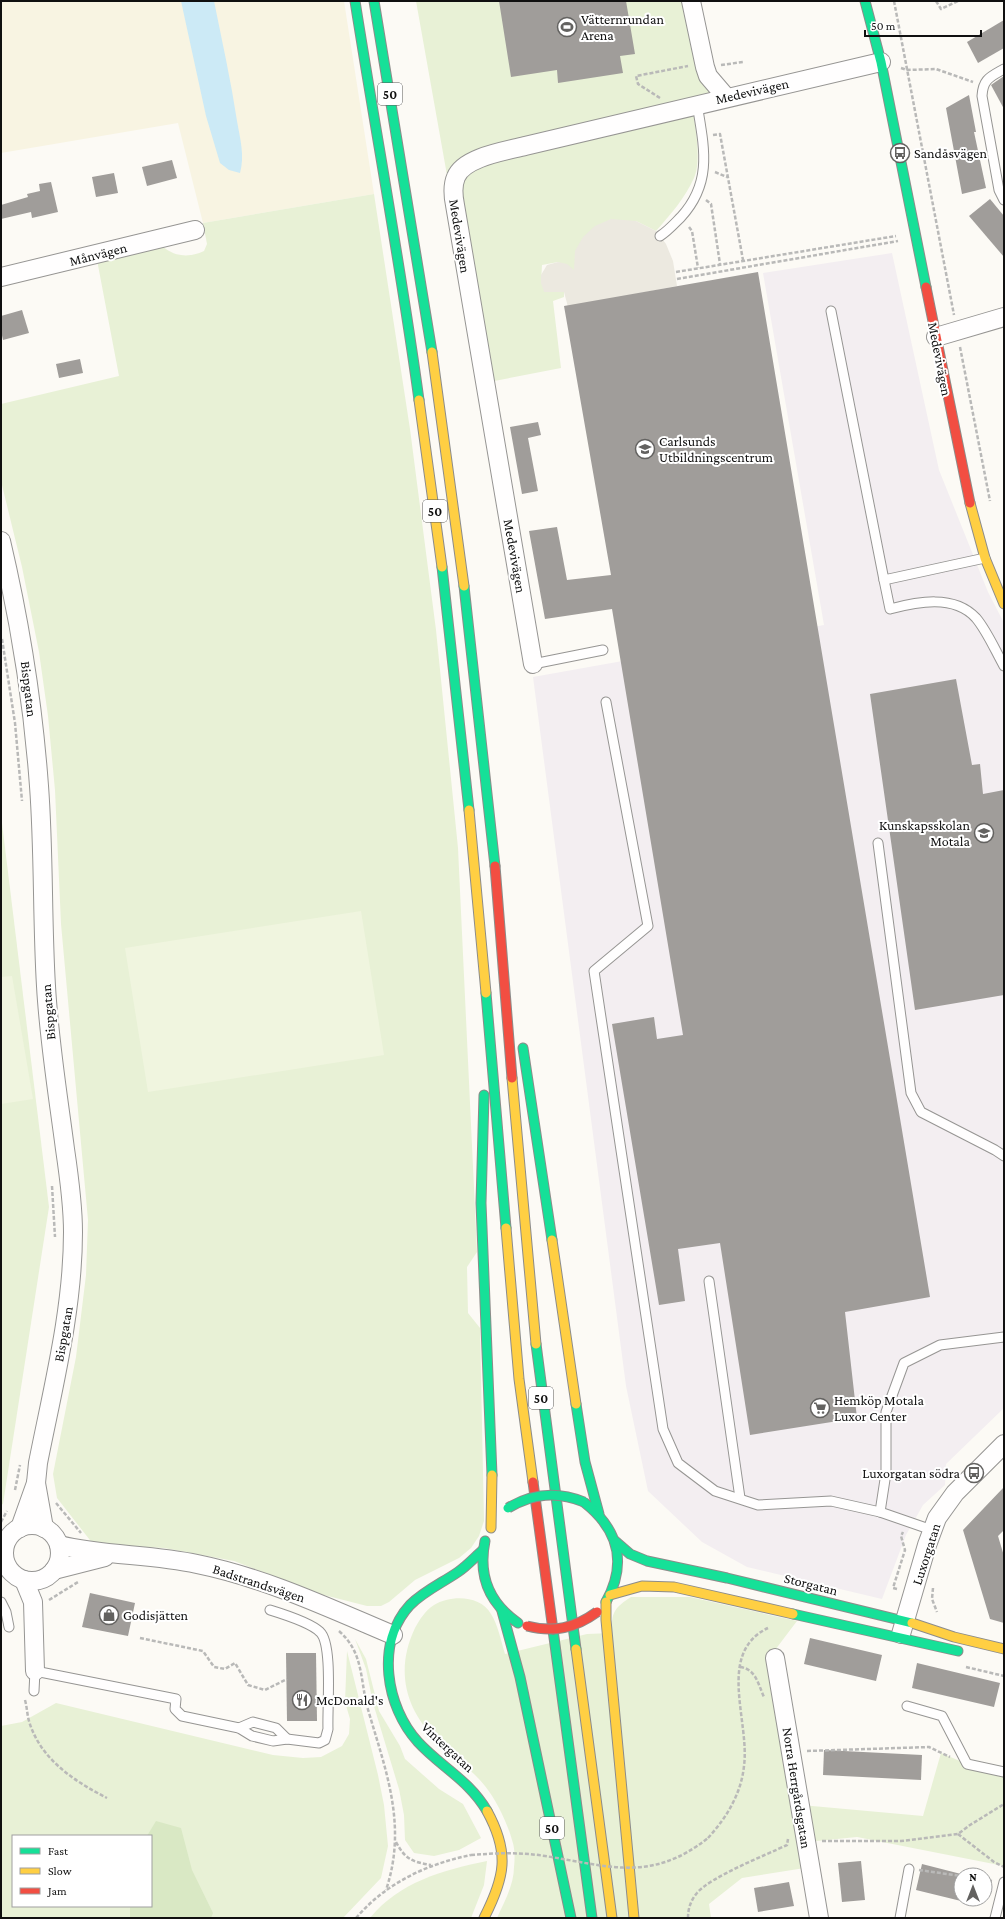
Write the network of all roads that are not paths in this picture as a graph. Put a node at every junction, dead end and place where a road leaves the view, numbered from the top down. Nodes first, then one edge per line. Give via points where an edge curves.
1 (355, 1) edge
2 (374, 1) edge
3 (691, 1) edge
4 (865, 1) edge
5 (881, 62) junction
6 (1004, 70) edge
7 (726, 97) junction
8 (697, 104) junction
9 (1004, 200) edge
10 (195, 230) dead end
11 (660, 236) dead end
12 (1, 278) edge
13 (831, 311) dead end
14 (1004, 317) edge
15 (936, 337) junction
16 (1, 541) edge
17 (985, 558) junction
18 (884, 580) junction
19 (1004, 604) edge
20 (603, 650) dead end
21 (533, 664) joint
22 (1004, 666) edge
23 (606, 702) dead end
24 (878, 843) dead end
25 (496, 874) junction
26 (515, 999) dead end
27 (489, 1024) junction
28 (521, 1038) dead end
29 (1004, 1156) edge
30 (709, 1281) dead end
31 (1004, 1337) edge
32 (1004, 1444) edge
33 (740, 1498) junction
34 (35, 1501) junction
35 (880, 1512) junction
36 (599, 1514) junction
37 (44, 1528) junction
38 (491, 1528) junction
39 (932, 1530) junction
40 (10, 1537) edge
41 (615, 1541) junction
42 (59, 1545) junction
43 (483, 1550) junction
44 (85, 1556) junction
45 (4, 1565) edge
46 (48, 1575) junction
47 (24, 1580) junction
48 (460, 1583) dead end
49 (439, 1584) junction
50 (478, 1588) dead end
51 (489, 1593) junction
52 (608, 1598) junction
53 (1, 1602) edge
54 (33, 1602) junction
55 (270, 1610) dead end
56 (502, 1611) junction
57 (905, 1621) junction
58 (9, 1627) dead end
59 (393, 1635) junction
60 (900, 1639) junction
61 (1004, 1649) edge
62 (966, 1653) dead end
63 (775, 1658) dead end
64 (35, 1672) junction
65 (34, 1691) dead end
66 (907, 1706) dead end
67 (239, 1728) junction
68 (287, 1739) junction
69 (1004, 1772) edge
70 (909, 1869) road end
71 (1004, 1882) edge
72 (484, 1918) edge
73 (570, 1918) edge
74 (592, 1918) edge
75 (612, 1918) edge
76 (634, 1918) edge
77 (819, 1918) edge
78 (900, 1918) edge
79 (995, 1918) edge

1 - 27 main road, 50 via 406,304 428,457 463,747
2 - 25 main road, 50 via 447,454
3 - 7 street via 708,76
4 - 5 main road, Medevivägen
5 - 7 street, Medevivägen
5 - 15 main road, Medevivägen
6 - 9 lane via 987,79 982,86 999,190
7 - 8 street, Medevivägen
8 - 11 lane via 705,156 698,193 691,206
8 - 21 street, Medevivägen via 480,158 462,168 456,175 455,205
10 - 12 street, Månvägen
13 - 18 lane
14 - 15 street
15 - 17 main road, Medevivägen via 966,493
16 - 34 street, Bispgatan via 23,647 33,719 44,884 44,960 48,1022 71,1193 73,1231 67,1315 38,1463
17 - 18 lane
17 - 19 main road, Medevivägen
18 - 22 lane via 890,609 935,601 958,606 975,617
20 - 21 lane, Medevivägen
23 - 33 lane via 648,926 594,971 663,1430 678,1463 715,1491
24 - 29 lane via 911,1093 921,1112
25 - 26 main road
25 - 75 main road, 50 via 517,1148 539,1378
27 - 38 main road via 482,1117 482,1196 492,1464
27 - 74 main road, 50 via 519,1379
28 - 36 main road via 585,1462
30 - 33 lane
31 - 35 lane via 940,1345 904,1363 886,1412 886,1473
32 - 39 street, Luxorgatan via 955,1493
33 - 35 lane via 758,1505 831,1501
34 - 37 street
34 - 40 street, Bispgatan
35 - 39 lane
36 - 38 main road, bridge via 584,1502 550,1494 524,1499 508,1508
36 - 41 main road via 609,1526
37 - 40 street via 28,1526
37 - 42 street
38 - 43 main road
39 - 57 street, Luxorgatan
40 - 45 street
41 - 52 main road via 618,1569
41 - 57 main road, Storgatan via 630,1554 647,1561
42 - 44 street, Badstrandsvägen
42 - 46 street via 60,1558
43 - 49 main road, Vintergatan via 458,1572
43 - 51 main road via 482,1572
44 - 46 street, Badstrandsvägen
44 - 59 street, Badstrandsvägen via 119,1554 159,1557 228,1571 278,1587
45 - 47 street
46 - 47 street, Badstrandsvägen via 33,1581
46 - 54 street
47 - 54 street
48 - 49 main road, Vintergatan
49 - 59 main road, Vintergatan via 415,1600
50 - 51 main road
51 - 56 main road
52 - 56 main road, bridge via 584,1621 563,1629 541,1630 527,1626
52 - 60 main road via 630,1587 674,1587
52 - 76 main road via 606,1620
53 - 58 lane
54 - 64 street
55 - 68 lane via 289,1616 320,1632 327,1646 329,1659 328,1729 325,1740 310,1743
56 - 73 main road, 50 via 520,1677
57 - 60 street, Luxorgatan
57 - 61 main road, Storgatan via 954,1637
59 - 72 main road, Vintergatan via 389,1681 391,1693 404,1723 425,1748 473,1791 486,1807 498,1836 503,1859 502,1873 493,1901
60 - 62 main road
63 - 77 street, Norra Herrgårdsgatan
64 - 65 lane
64 - 67 lane via 176,1700 175,1709 182,1716
66 - 69 lane via 942,1716 967,1764
67 - 68 lane via 252,1736 273,1741
67 - 68 lane via 254,1722 276,1728
70 - 78 lane
71 - 79 lane

